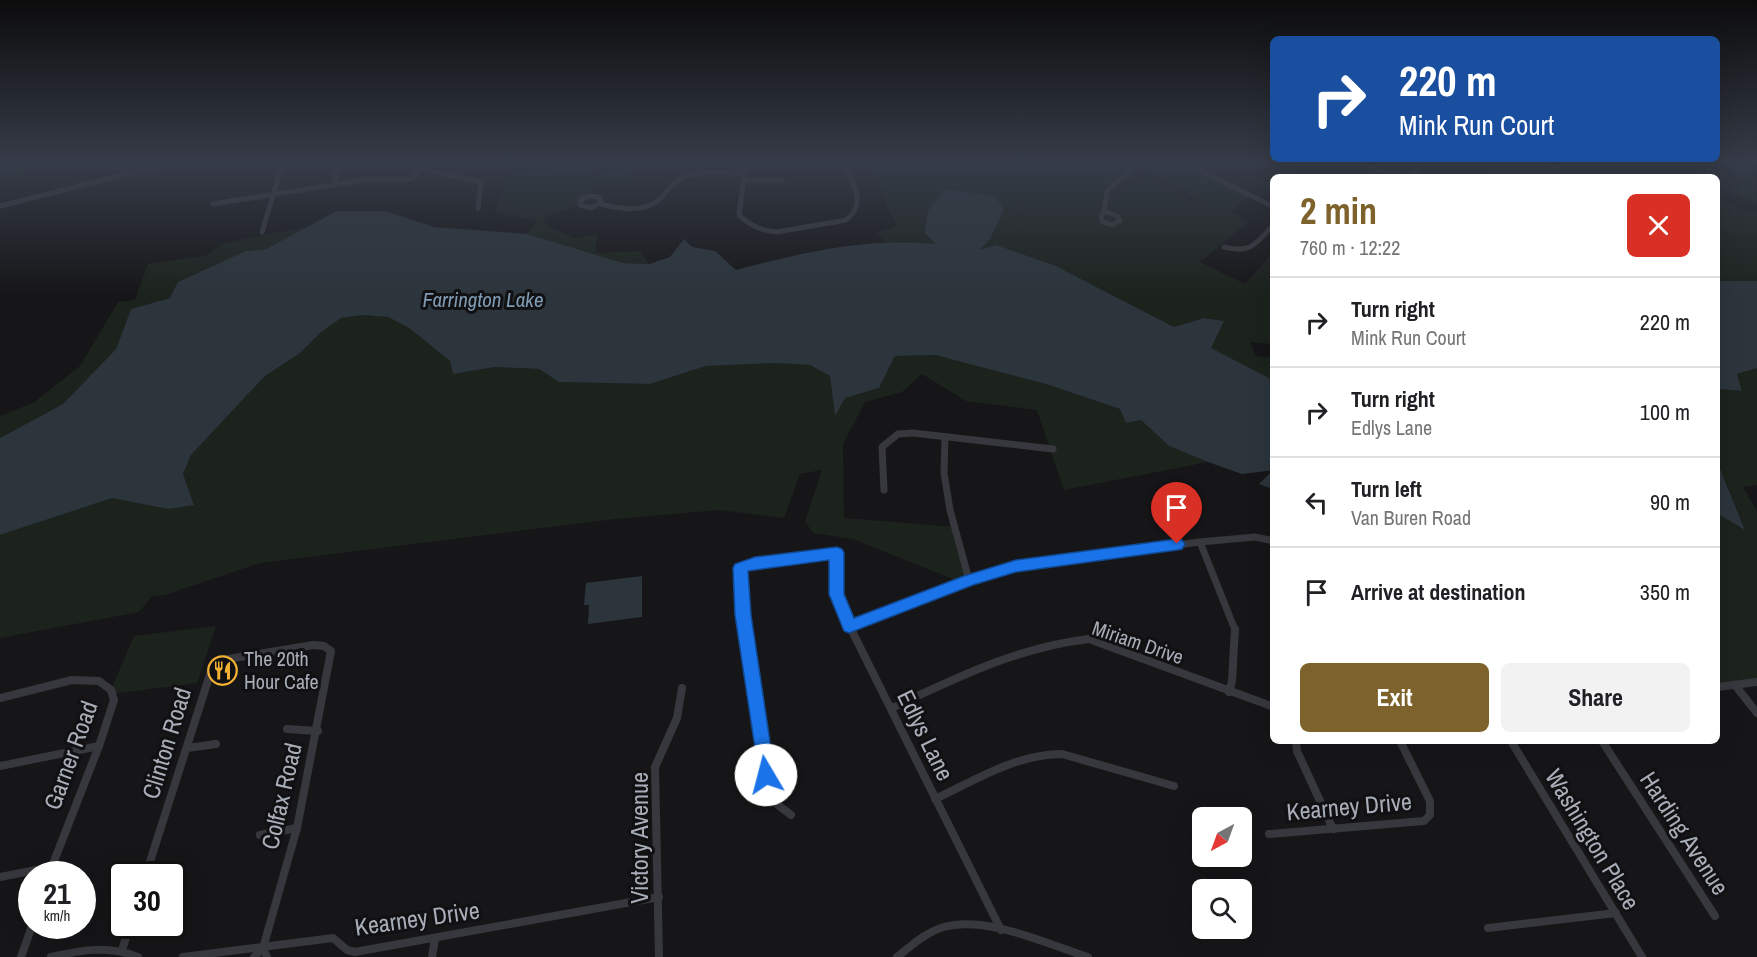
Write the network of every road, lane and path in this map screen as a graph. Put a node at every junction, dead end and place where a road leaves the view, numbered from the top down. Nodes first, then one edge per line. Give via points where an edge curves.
1 (270, 207) edge
2 (610, 207) edge
3 (644, 207) edge
4 (740, 207) edge
5 (859, 207) edge
6 (1105, 207) edge
7 (1104, 211) dead end
8 (1270, 228) edge
9 (262, 232) dead end
10 (1224, 247) dead end
11 (945, 437) junction
12 (1053, 449) dead end
13 (884, 490) dead end
14 (1270, 540) edge
15 (1200, 542) junction
16 (969, 580) junction
17 (849, 627) junction
18 (331, 651) joint
19 (1757, 682) edge
20 (1735, 685) junction
21 (1720, 687) edge
22 (682, 688) dead end
23 (1229, 692) junction
24 (0, 698) edge
25 (1270, 706) edge
26 (892, 708) junction
27 (1757, 712) edge
28 (287, 729) dead end
29 (318, 731) junction
30 (216, 744) dead end
31 (1296, 744) edge
32 (1402, 744) edge
33 (1513, 744) edge
34 (1604, 744) edge
35 (99, 746) junction
36 (187, 748) junction
37 (0, 766) edge
38 (1174, 786) dead end
39 (935, 799) junction
40 (791, 815) dead end
41 (297, 828) junction
42 (1333, 829) junction
43 (1269, 834) dead end
44 (260, 835) dead end
45 (54, 861) edge
46 (150, 861) edge
47 (18, 875) edge
48 (0, 877) edge
49 (659, 897) junction
50 (1616, 913) junction
51 (1715, 916) dead end
52 (1488, 928) dead end
53 (1001, 930) junction
54 (27, 939) edge
55 (126, 939) edge
56 (435, 939) junction
57 (122, 950) junction
58 (265, 952) edge
59 (21, 957) edge
60 (51, 957) edge
61 (138, 957) edge
62 (183, 957) edge
63 (254, 957) edge
64 (432, 957) edge
65 (659, 957) edge
66 (897, 957) edge
67 (1088, 957) edge
68 (1642, 957) edge

1 - 9 street
2 - 3 street
4 - 5 street via 739,215 748,224 766,231 846,220 854,216
6 - 7 street
8 - 10 street via 1250,250
11 - 12 street
11 - 13 street via 898,434 887,441 882,447
11 - 16 street via 944,473 950,510
14 - 15 street via 1255,537
15 - 16 street via 1016,566
15 - 23 street via 1235,630
16 - 17 street
17 - 26 street, Edlys Lane
17 - 40 street, Edlys Lane via 836,594 837,553 740,568 769,798
18 - 29 street, Colfax Road
18 - 36 street, Clinton Road via 313,645 222,660 212,668
19 - 20 street
20 - 21 street
20 - 27 street
22 - 49 street, Victory Avenue via 677,718 655,767
23 - 25 street, Miriam Drive
23 - 26 street, Miriam Drive via 1089,639 1060,640 1009,655
24 - 35 street, Garner Road via 72,680 99,681 111,690 114,700
26 - 39 street, Edlys Lane
28 - 29 street
29 - 41 street, Colfax Road
30 - 36 street
31 - 42 street
32 - 42 street, Kearney Drive via 1430,801 1430,814 1424,821
33 - 50 street, Washington Place
34 - 51 street, Harding Avenue
35 - 37 street
35 - 45 street, Garner Road
36 - 46 street, Clinton Road
38 - 39 street via 1048,752 1027,757
39 - 53 street, Edlys Lane
41 - 44 street
41 - 58 street, Colfax Road
42 - 43 street, Kearney Drive
47 - 48 street
49 - 56 street, Kearney Drive
49 - 65 street, Victory Avenue
50 - 52 street
50 - 68 street, Washington Place
53 - 66 street via 966,924 945,927
53 - 67 street
54 - 59 street
55 - 57 street
56 - 58 street, Kearney Drive via 355,952 333,938
56 - 64 street
57 - 60 street via 88,948
57 - 61 street
58 - 62 street, Kearney Drive
58 - 63 street, Colfax Road

